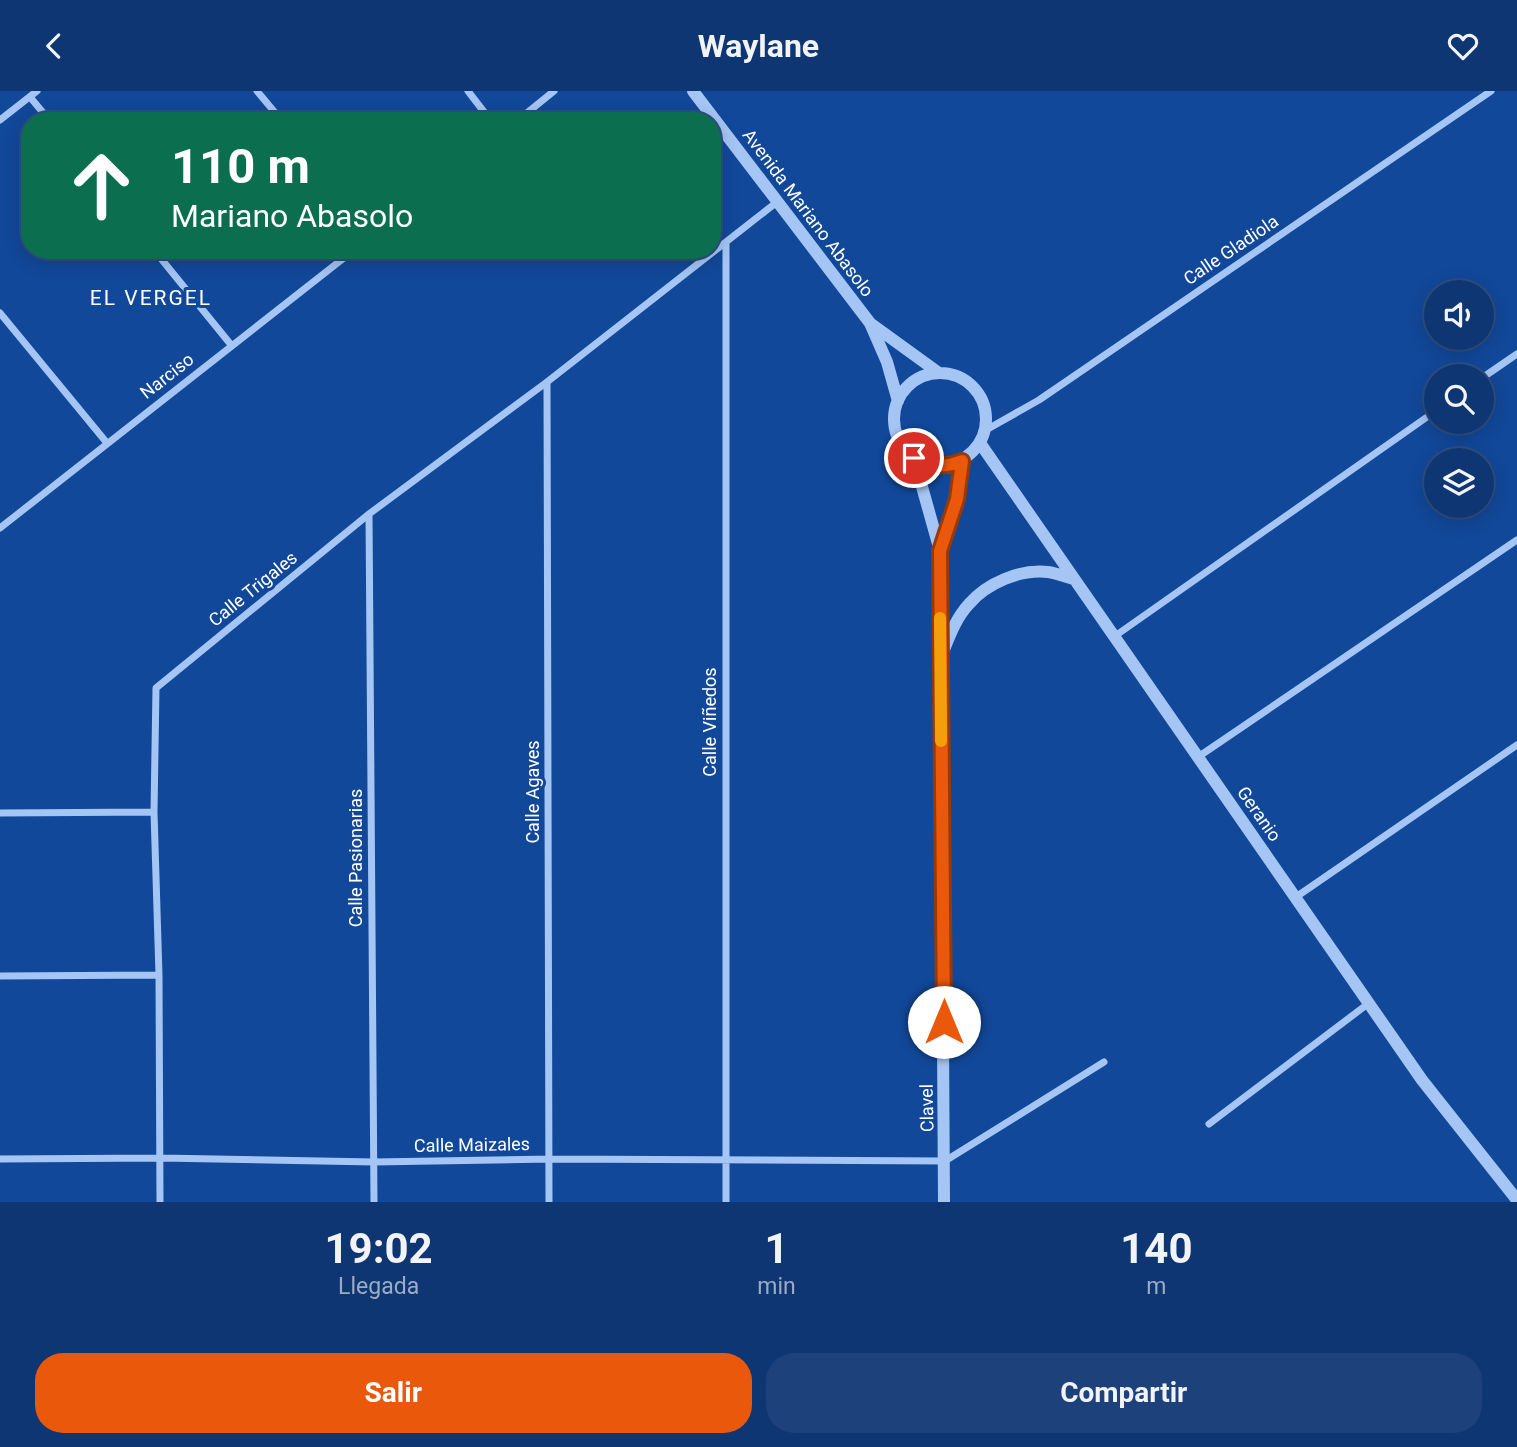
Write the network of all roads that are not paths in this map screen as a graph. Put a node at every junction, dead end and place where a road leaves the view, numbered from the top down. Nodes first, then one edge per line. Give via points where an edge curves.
1 (257, 91) edge
2 (468, 91) edge
3 (554, 91) edge
4 (693, 91) edge
5 (1491, 91) edge
6 (34, 94) edge
7 (45, 112) edge
8 (274, 112) edge
9 (484, 112) edge
10 (528, 112) edge
11 (709, 112) edge
12 (0, 120) edge
13 (721, 128) edge
14 (777, 202) junction
15 (726, 243) junction
16 (721, 247) edge
17 (161, 259) edge
18 (343, 259) edge
19 (705, 259) edge
20 (0, 313) edge
21 (870, 323) junction
22 (232, 346) junction
23 (1517, 353) edge
24 (1494, 369) edge
25 (939, 373) junction
26 (547, 382) junction
27 (898, 401) junction
28 (1424, 419) edge
29 (986, 430) junction
30 (107, 443) junction
31 (980, 443) junction
32 (914, 458) junction
33 (962, 461) junction
34 (369, 515) junction
35 (0, 528) edge
36 (1517, 540) edge
37 (940, 551) junction
38 (1074, 579) junction
39 (1115, 636) junction
40 (940, 659) junction
41 (1517, 744) edge
42 (1198, 757) junction
43 (154, 812) junction
44 (0, 813) edge
45 (1296, 897) junction
46 (159, 975) junction
47 (0, 976) edge
48 (1369, 1003) junction
49 (1104, 1062) dead end
50 (1209, 1124) dead end
51 (161, 1158) junction
52 (0, 1159) edge
53 (550, 1159) junction
54 (726, 1160) junction
55 (945, 1161) junction
56 (374, 1162) junction
57 (1517, 1200) edge
58 (160, 1202) edge
59 (374, 1202) edge
60 (549, 1202) edge
61 (726, 1202) edge
62 (944, 1202) edge

1 - 8 street
2 - 9 street
3 - 10 street
4 - 11 street, Avenida Mariano Abasolo
5 - 29 street, Calle Gladiola via 1039,400
6 - 7 street
6 - 12 street
13 - 14 street, Avenida Mariano Abasolo
14 - 15 street, Calle Trigales
14 - 21 street, Avenida Mariano Abasolo
15 - 16 street, Calle Trigales
15 - 54 street, Calle Viñedos
17 - 22 street
18 - 22 street, Narciso
19 - 26 street, Calle Trigales
20 - 30 street
21 - 25 street
21 - 27 street
22 - 30 street, Narciso
23 - 24 street
25 - 27 street via 915,380
25 - 29 street via 953,374 977,390 984,402
26 - 34 street, Calle Trigales
26 - 53 street, Calle Agaves
27 - 32 street via 897,437
28 - 39 street
29 - 31 street
30 - 35 street, Narciso
31 - 33 street
31 - 38 street, Geranio
32 - 33 street via 937,466
32 - 37 street
33 - 37 street via 957,499
34 - 43 street, Calle Trigales via 156,688
34 - 56 street, Calle Pasionarias
36 - 42 street
37 - 40 street, Clavel
38 - 39 street, Geranio
38 - 40 street via 1046,572 1018,574 992,585 969,603
39 - 42 street, Geranio
40 - 55 street, Clavel
41 - 45 street
42 - 45 street, Geranio
43 - 44 street
43 - 46 street, Calle Trigales
45 - 48 street, Geranio
46 - 47 street
46 - 51 street, Calle Trigales
48 - 50 street
48 - 57 street, Geranio via 1422,1080
49 - 55 street
51 - 52 street, Calle Maizales
51 - 56 street, Calle Maizales
51 - 58 street, Calle Trigales
53 - 54 street, Calle Maizales
53 - 56 street, Calle Maizales
53 - 60 street, Calle Agaves
54 - 55 street, Calle Maizales
54 - 61 street, Calle Viñedos
55 - 62 street, Clavel
56 - 59 street, Calle Pasionarias

